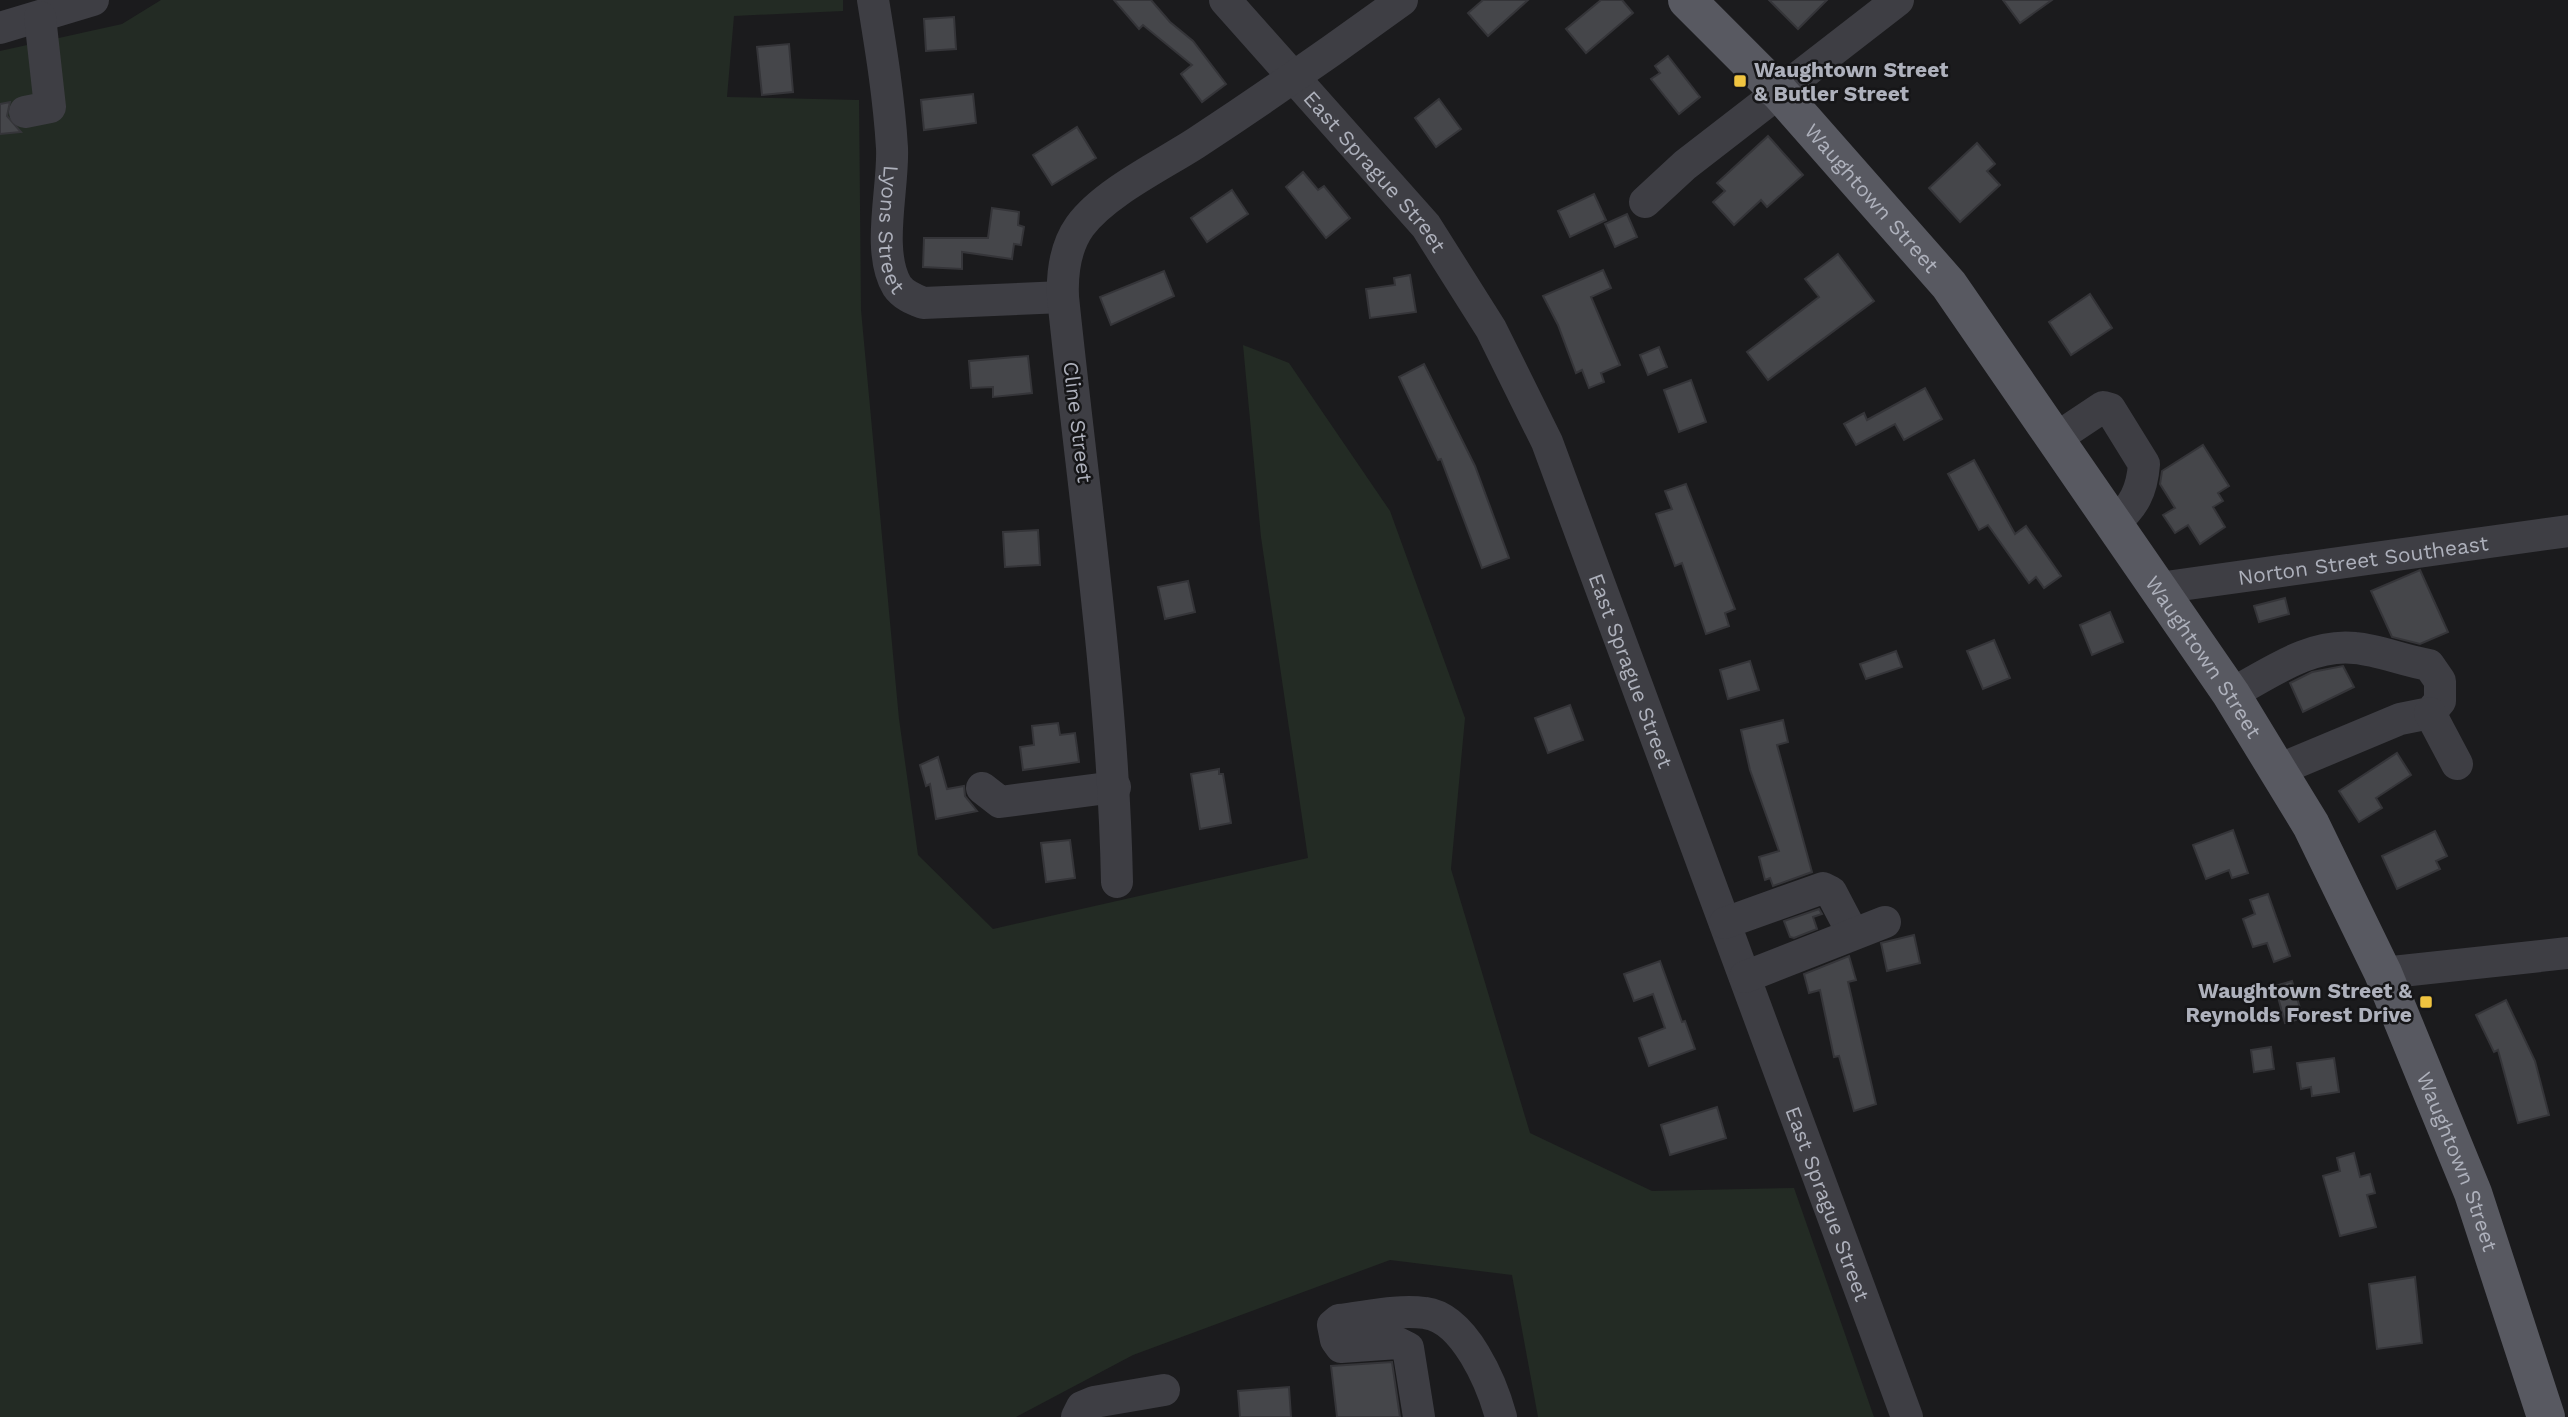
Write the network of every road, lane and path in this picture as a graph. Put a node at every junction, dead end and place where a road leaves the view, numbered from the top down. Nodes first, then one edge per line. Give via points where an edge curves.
1 (93, 0) edge
2 (873, 0) edge
3 (1225, 0) edge
4 (1402, 0) edge
5 (1686, 0) edge
6 (1898, 0) edge
7 (40, 17) junction
8 (0, 28) edge
9 (1296, 78) junction
10 (1780, 93) junction
11 (25, 112) dead end
12 (1645, 202) dead end
13 (1063, 297) junction
14 (2055, 439) junction
15 (2114, 523) junction
16 (2568, 531) edge
17 (2159, 588) junction
18 (2231, 694) junction
19 (2430, 713) junction
20 (2457, 764) dead end
21 (2278, 770) junction
22 (1115, 787) junction
23 (982, 788) dead end
24 (1117, 882) dead end
25 (1885, 922) dead end
26 (1725, 923) junction
27 (1853, 934) junction
28 (2568, 953) edge
29 (2383, 974) junction
30 (1745, 977) junction
31 (1164, 1390) dead end
32 (1077, 1417) edge
33 (1419, 1417) edge
34 (1501, 1417) edge
35 (1907, 1417) edge
36 (2546, 1417) edge

1 - 7 street
2 - 13 street, Lyons Street via 888,94 892,152 888,252 897,285 909,298 923,303
3 - 9 street, East Sprague Street
4 - 9 street, Cline Street
5 - 10 main road, Waughtown Street
6 - 10 street
7 - 8 street
7 - 11 street via 50,107
9 - 13 street, Cline Street via 1109,200 1080,226 1062,271
9 - 26 street, East Sprague Street via 1426,226 1491,330 1547,442
10 - 12 street via 1685,165
10 - 14 main road, Waughtown Street via 1949,285
13 - 22 street, Cline Street
14 - 15 main road, Waughtown Street
14 - 15 street via 2103,407 2110,409 2144,464 2132,507
15 - 17 main road, Waughtown Street
16 - 17 street, Norton Street Southeast
17 - 18 main road, Waughtown Street
18 - 19 street via 2309,653 2333,647 2358,648 2429,665 2440,681 2440,701
18 - 21 main road, Waughtown Street
19 - 20 street
19 - 21 street via 2400,719
21 - 29 main road, Waughtown Street via 2311,825
22 - 23 street via 1000,802
22 - 24 street, Cline Street
25 - 27 street
26 - 27 street via 1823,888 1832,892
26 - 30 street, East Sprague Street
27 - 30 street
28 - 29 street
29 - 36 main road, Waughtown Street via 2473,1194
30 - 35 street, East Sprague Street
31 - 32 street via 1094,1402 1082,1407
33 - 34 street via 1408,1348 1398,1343 1341,1347 1333,1325 1339,1320 1428,1313 1473,1350 1486,1370

